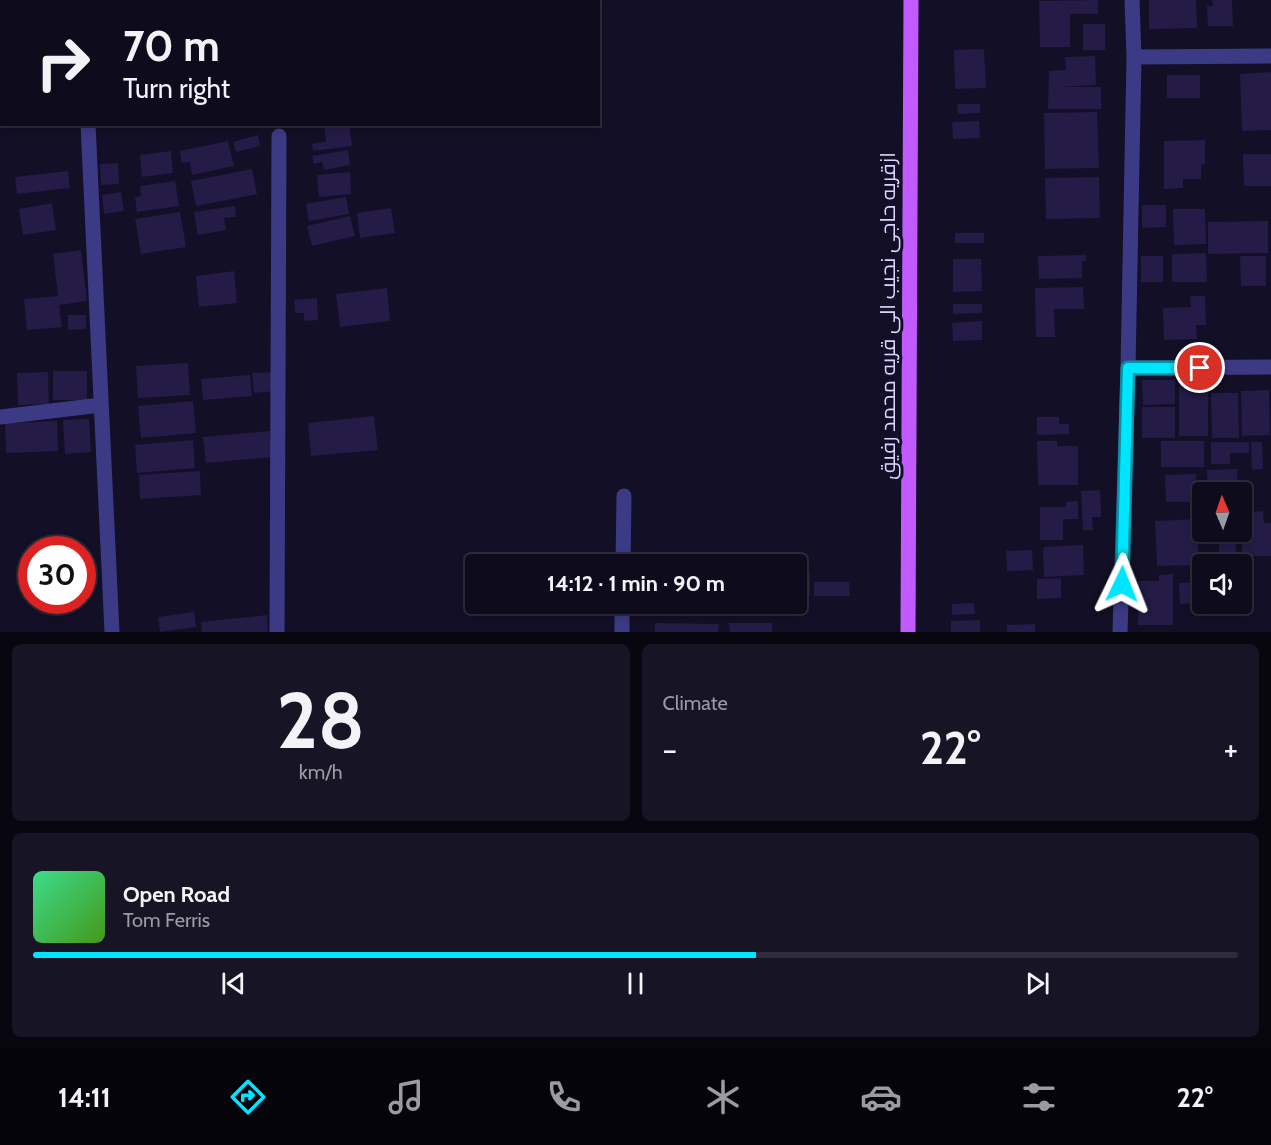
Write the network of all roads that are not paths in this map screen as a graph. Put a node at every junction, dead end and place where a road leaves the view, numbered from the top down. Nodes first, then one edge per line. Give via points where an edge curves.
1 (911, 0) edge
2 (1132, 0) edge
3 (1271, 56) edge
4 (1134, 57) junction
5 (88, 126) edge
6 (279, 136) dead end
7 (1271, 367) edge
8 (1128, 368) junction
9 (101, 405) junction
10 (0, 417) edge
11 (624, 496) dead end
12 (623, 554) edge
13 (622, 614) edge
14 (112, 632) edge
15 (277, 632) edge
16 (622, 632) edge
17 (908, 632) edge
18 (1120, 632) edge

1 - 17 main road, ازقریه حاجی نجیب الی قریه محمد رفیق
2 - 4 street
3 - 4 street
4 - 8 street
5 - 9 street
6 - 15 street
7 - 8 street
8 - 18 street
9 - 10 street
9 - 14 street
11 - 12 street
13 - 16 street

